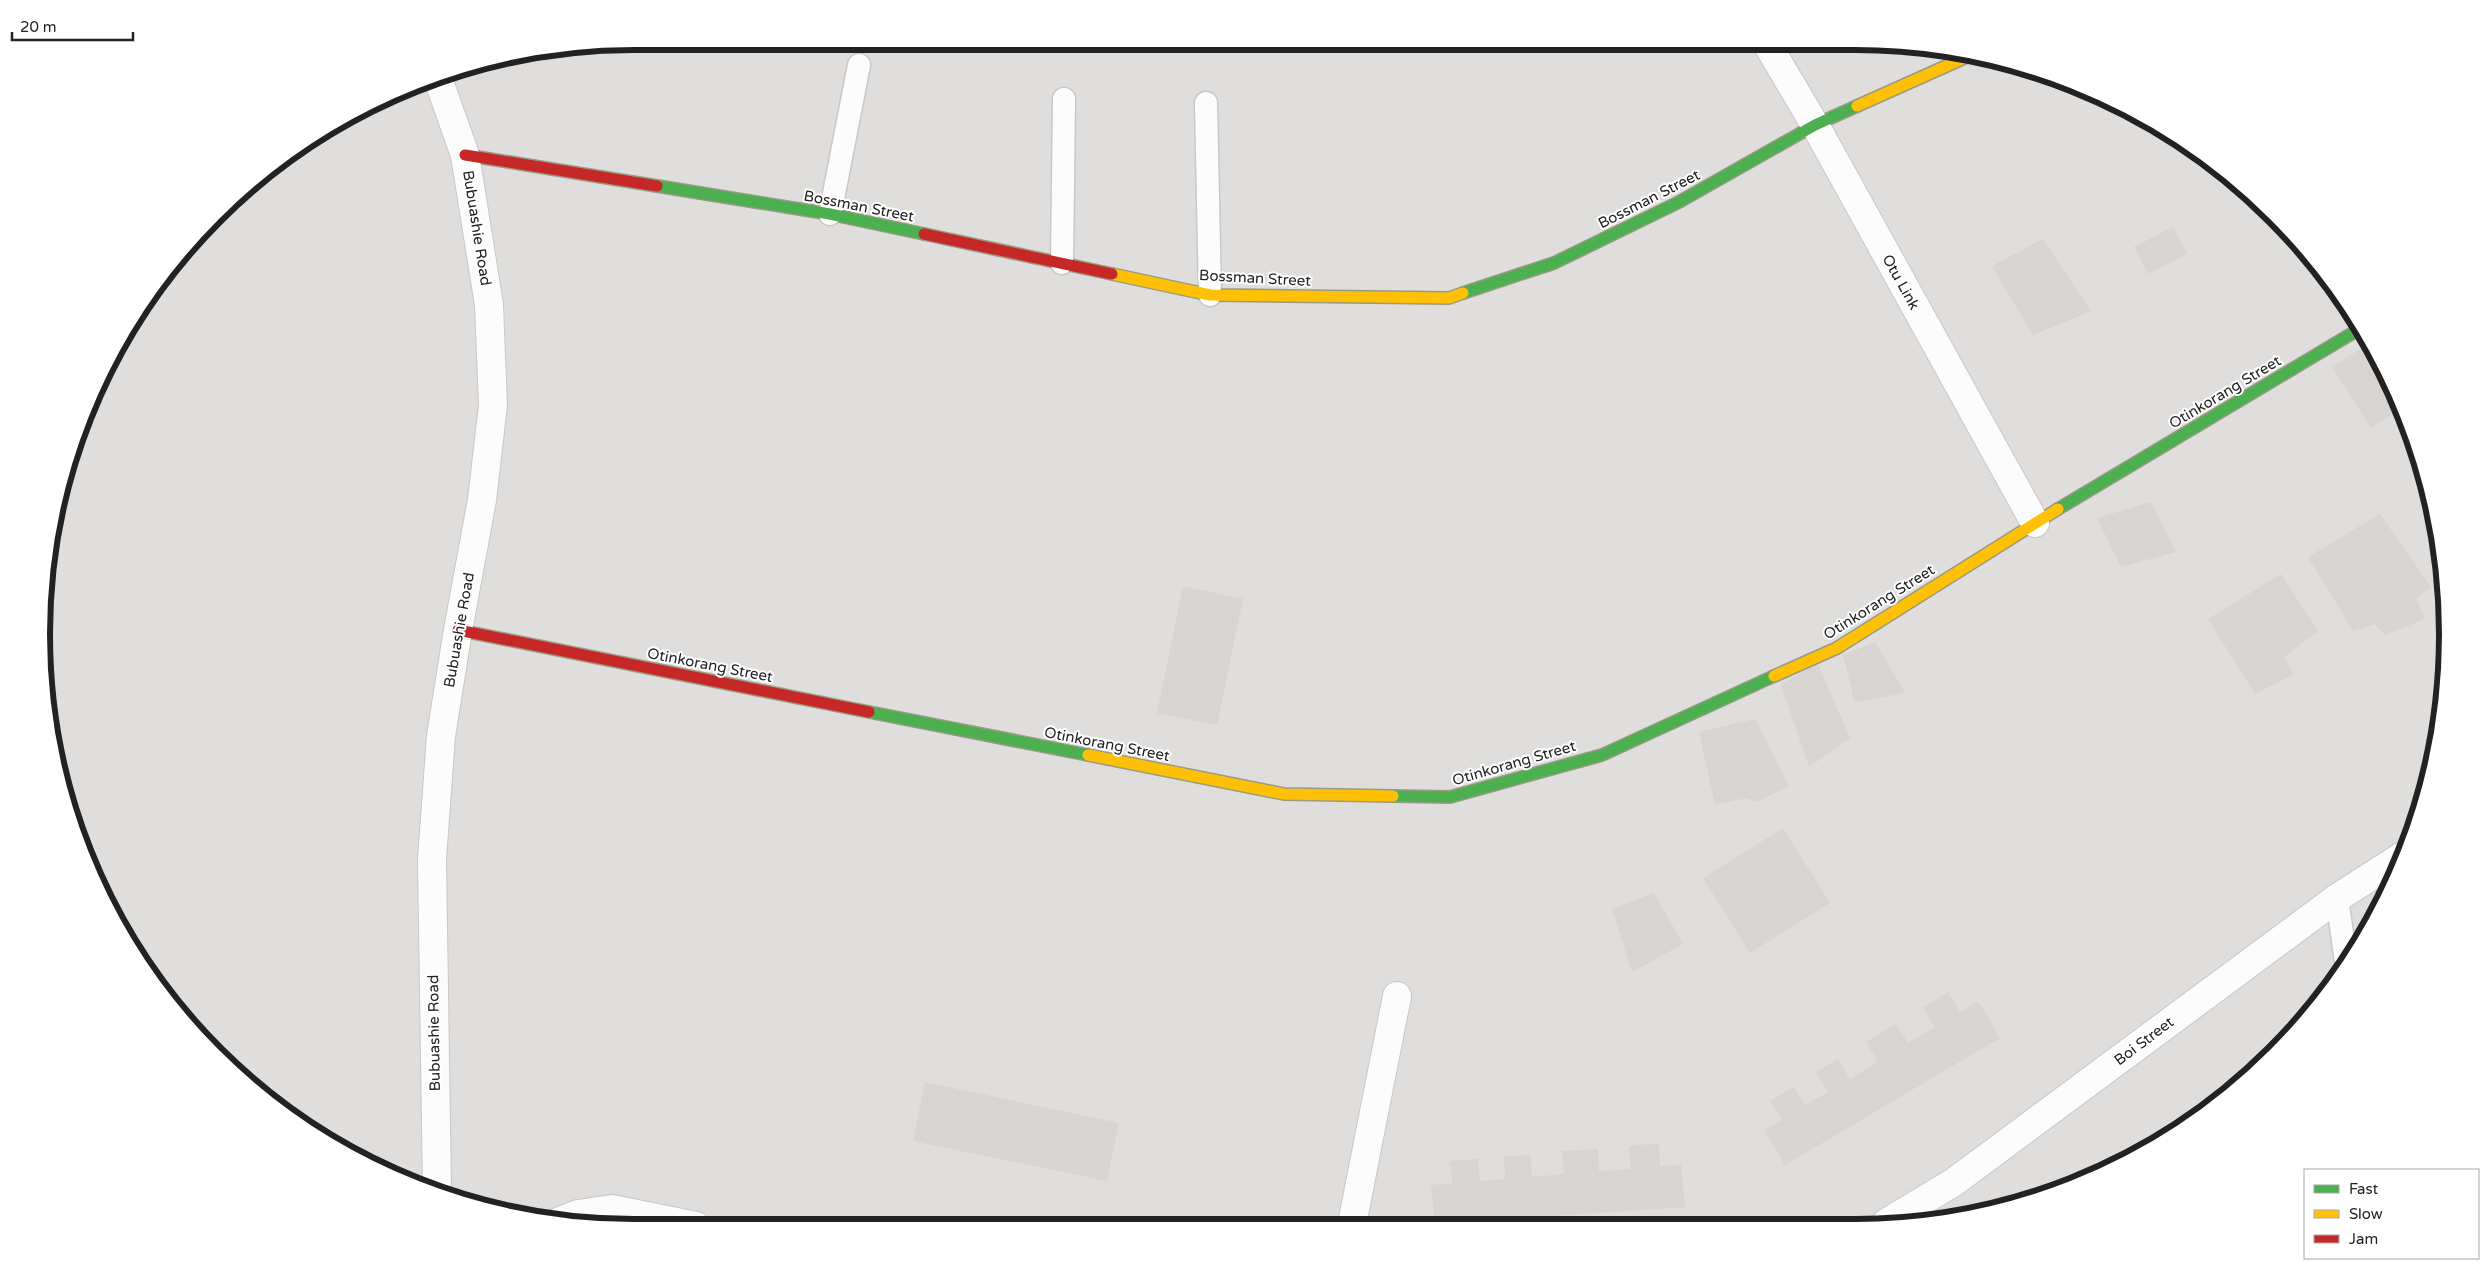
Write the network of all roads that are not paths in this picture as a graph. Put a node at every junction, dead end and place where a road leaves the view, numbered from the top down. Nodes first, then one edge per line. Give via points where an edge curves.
1 (1771, 50) edge
2 (1960, 60) edge
3 (859, 66) dead end
4 (440, 84) edge
5 (1064, 99) dead end
6 (1206, 103) dead end
7 (1815, 125) junction
8 (465, 155) junction
9 (830, 214) junction
10 (1062, 263) junction
11 (1210, 295) junction
12 (2354, 332) edge
13 (2035, 523) junction
14 (458, 630) junction
15 (2393, 863) edge
16 (2337, 898) junction
17 (2345, 952) edge
18 (1397, 996) dead end
19 (436, 1184) edge
20 (573, 1216) edge
21 (1895, 1218) edge
22 (661, 1219) edge
23 (1353, 1219) edge

1 - 7 street, Otu Link
2 - 7 street, Bossman Street
3 - 9 lane
4 - 8 street, Bubuashie Road
5 - 10 lane
6 - 11 lane
7 - 11 street, Bossman Street via 1680,202 1554,264 1449,298
7 - 13 street, Otu Link
8 - 9 street, Bossman Street
8 - 14 street, Bubuashie Road via 489,305 493,405 482,500
9 - 10 street, Bossman Street
10 - 11 street, Bossman Street
12 - 13 street, Otinkorang Street
13 - 14 street, Otinkorang Street via 1837,648 1602,755 1450,797 1284,794
14 - 19 street, Bubuashie Road via 441,736 432,859
15 - 16 street, Boi Street
16 - 17 lane
16 - 21 street, Boi Street via 1954,1182
18 - 23 street
20 - 22 street via 612,1209

